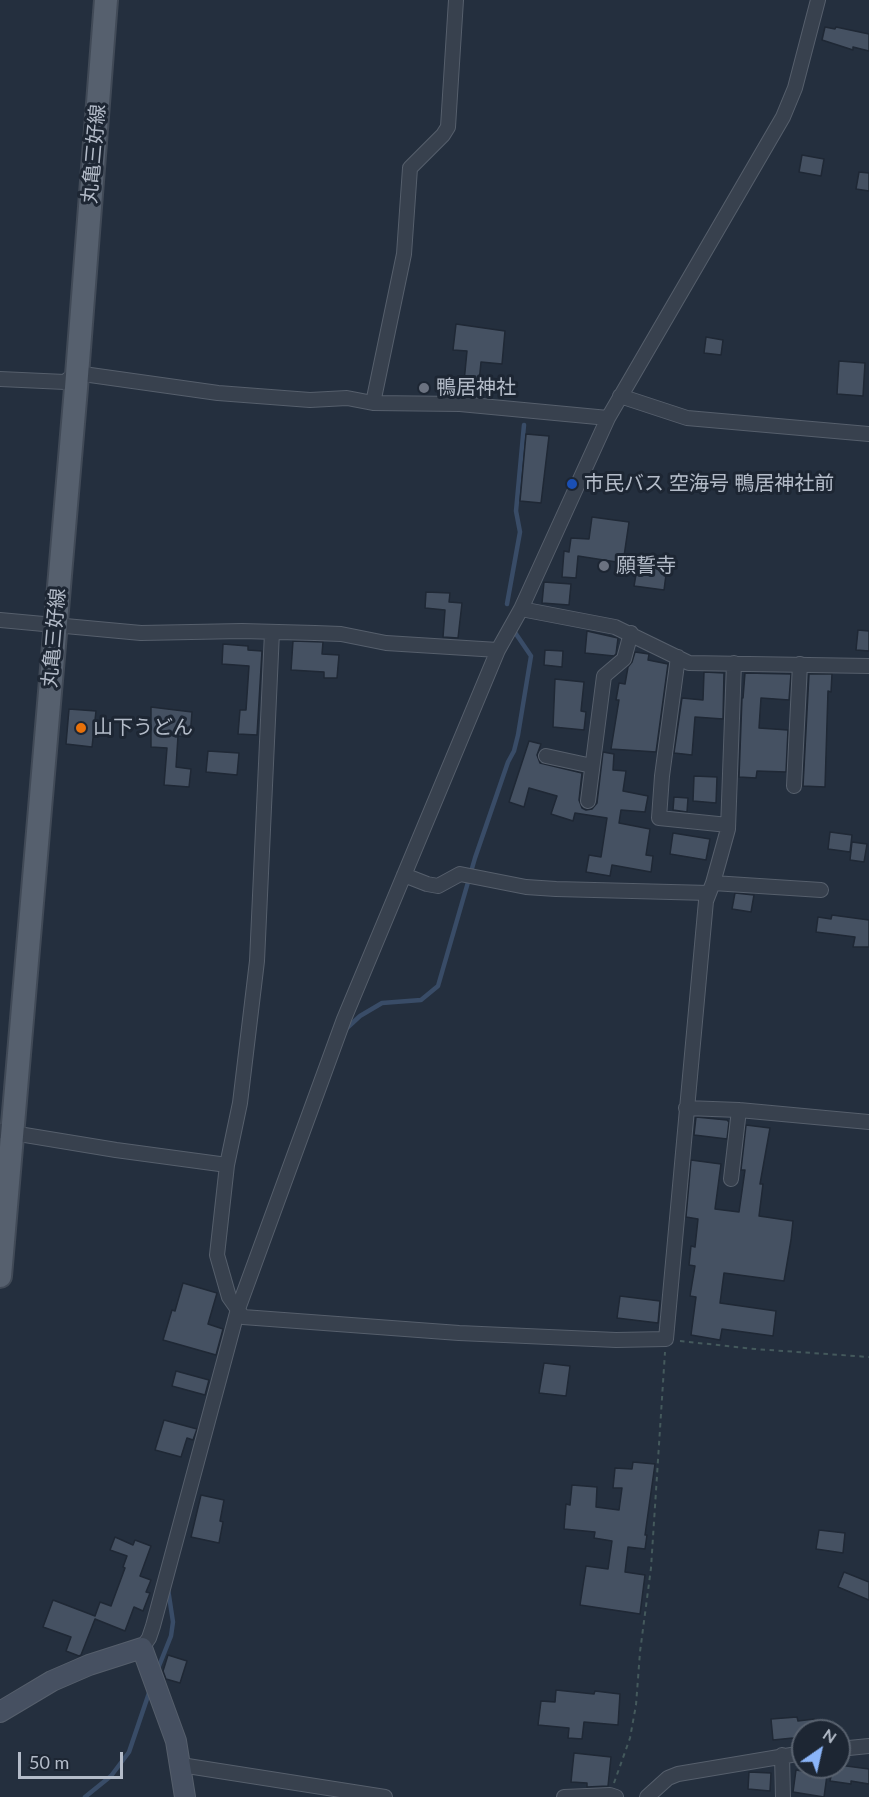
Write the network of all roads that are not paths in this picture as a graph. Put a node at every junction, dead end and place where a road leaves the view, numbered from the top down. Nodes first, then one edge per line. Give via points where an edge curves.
1 (106, 0) edge
2 (456, 0) edge
3 (818, 0) edge
4 (76, 373) junction
5 (0, 379) edge
6 (620, 396) junction
7 (373, 403) junction
8 (608, 418) junction
9 (869, 434) edge
10 (521, 609) junction
11 (0, 620) edge
12 (54, 626) junction
13 (272, 632) junction
14 (631, 633) junction
15 (498, 650) junction
16 (678, 657) junction
17 (734, 663) junction
18 (800, 664) junction
19 (869, 666) edge
20 (546, 756) dead end
21 (592, 766) junction
22 (794, 786) dead end
23 (588, 801) dead end
24 (728, 825) junction
25 (404, 875) junction
26 (711, 888) junction
27 (821, 891) dead end
28 (686, 1108) junction
29 (739, 1110) junction
30 (869, 1122) edge
31 (6, 1131) edge
32 (227, 1165) junction
33 (731, 1179) dead end
34 (0, 1276) edge
35 (240, 1313) junction
36 (142, 1648) junction
37 (0, 1712) edge
38 (869, 1746) edge
39 (851, 1748) edge
40 (791, 1754) edge
41 (782, 1755) junction
42 (181, 1765) junction
43 (613, 1796) edge
44 (185, 1797) edge
45 (385, 1797) edge
46 (564, 1797) edge
47 (646, 1797) edge
48 (783, 1797) edge

1 - 4 main road, 丸亀三好線
2 - 7 street via 448,127 410,168 404,254
3 - 6 street via 795,88 783,117
4 - 5 street via 65,382
4 - 7 street via 218,393 310,400 347,398
4 - 12 main road, 丸亀三好線
6 - 8 street
6 - 9 street via 687,418
7 - 8 street via 460,404
8 - 10 street
10 - 14 street
10 - 15 street
11 - 12 street
12 - 13 street via 141,633
12 - 31 main road, 丸亀三好線
13 - 15 street via 341,634 386,643
13 - 32 street via 257,961 240,1103
14 - 16 street
14 - 21 street via 624,659 604,676
15 - 25 street
16 - 17 street via 689,663
16 - 24 street via 659,818
17 - 18 street
17 - 24 street
18 - 19 street
18 - 22 street
20 - 21 street
21 - 23 street
24 - 26 street
25 - 26 street via 438,886 460,874 546,889
25 - 35 street via 344,1019
26 - 27 street
26 - 28 street via 706,901
28 - 29 street
28 - 35 street via 666,1339 459,1333
29 - 30 street
29 - 33 street
31 - 32 street
31 - 34 main road, 丸亀三好線
32 - 35 street via 217,1255 229,1297
35 - 36 street via 153,1626
36 - 37 main road via 52,1681
36 - 42 main road
38 - 39 street
40 - 41 street
41 - 47 street via 678,1774
41 - 48 street
42 - 44 main road
42 - 45 street
43 - 46 street

